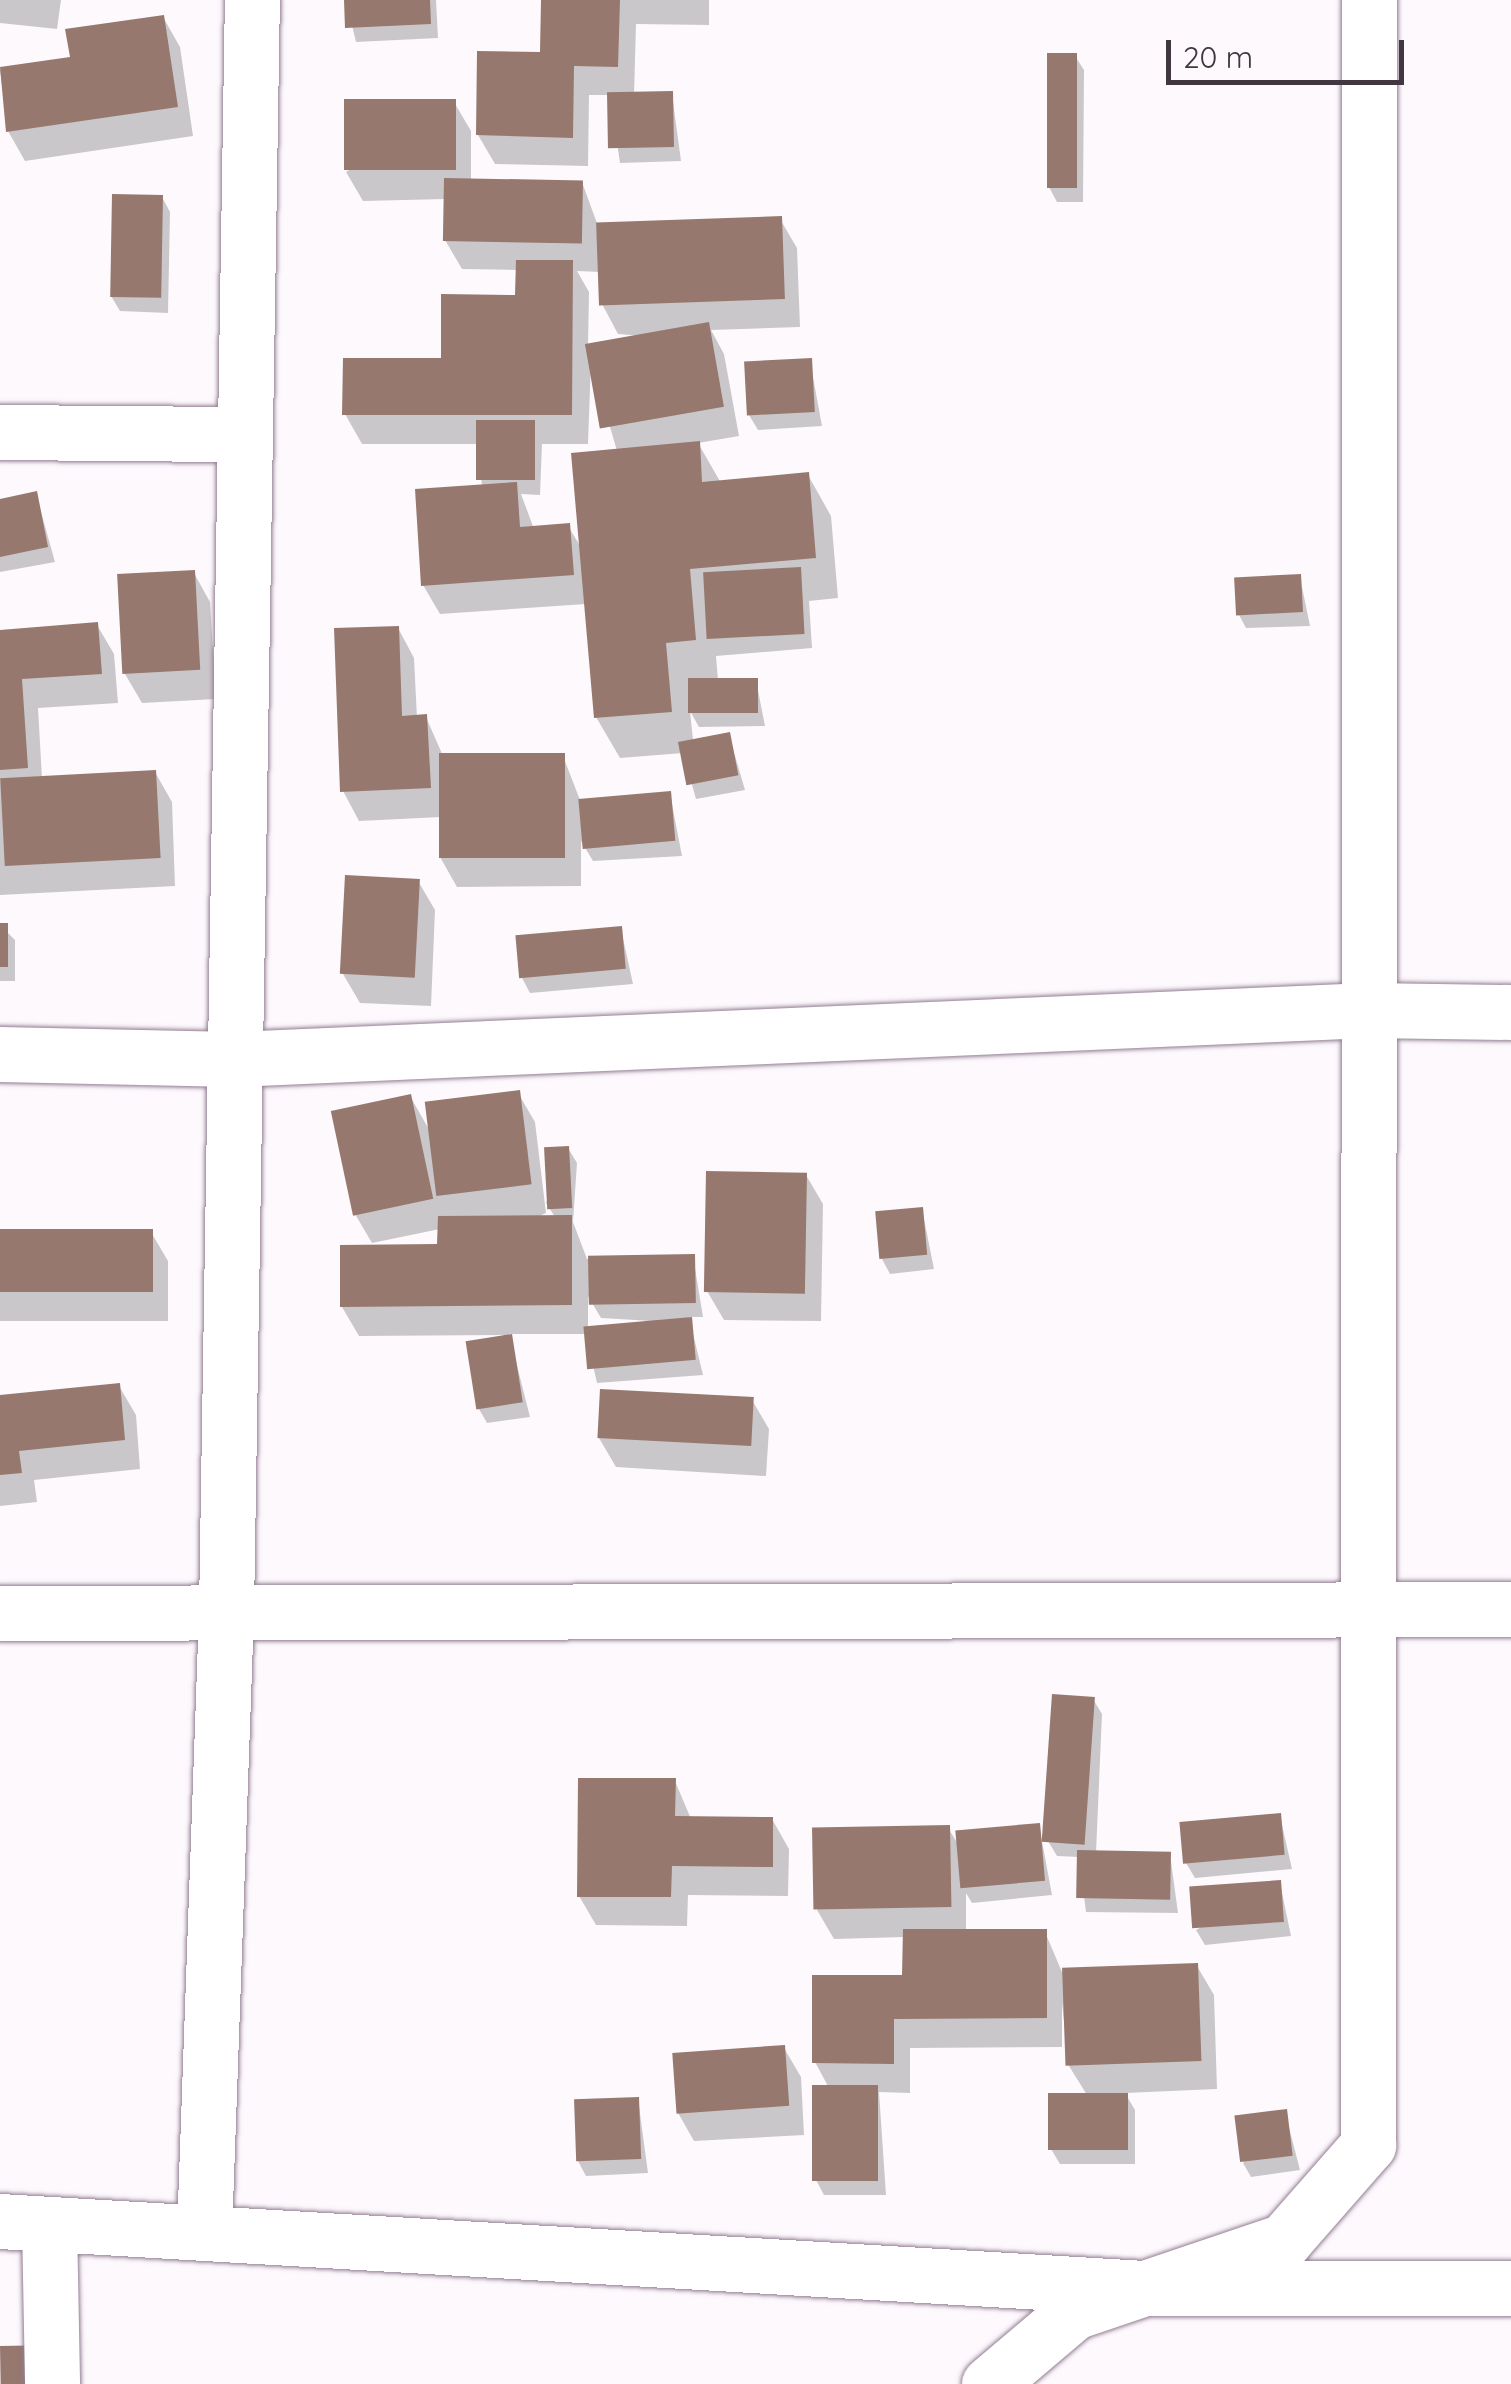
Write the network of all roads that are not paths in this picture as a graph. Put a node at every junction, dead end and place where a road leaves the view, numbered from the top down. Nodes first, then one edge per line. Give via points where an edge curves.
1 (252, 0) edge
2 (1369, 0) edge
3 (0, 432) edge
4 (244, 434) junction
5 (1368, 1010) junction
6 (1511, 1012) edge
7 (0, 1054) edge
8 (234, 1059) junction
9 (1368, 1607) junction
10 (1511, 1609) edge
11 (226, 1612) junction
12 (0, 1613) edge
13 (24, 2222) edge
14 (204, 2233) junction
15 (1145, 2288) junction
16 (1511, 2288) edge
17 (52, 2384) edge
18 (990, 2384) edge

1 - 4 street
2 - 5 street
3 - 4 street
4 - 8 street
5 - 6 street
5 - 8 street
5 - 9 street
7 - 8 street
8 - 11 street
9 - 10 street
9 - 11 street
9 - 15 street via 1368,2145 1284,2241
11 - 12 street
11 - 14 street
13 - 14 street
13 - 17 street
14 - 15 street
15 - 16 street
15 - 18 street via 1074,2312

